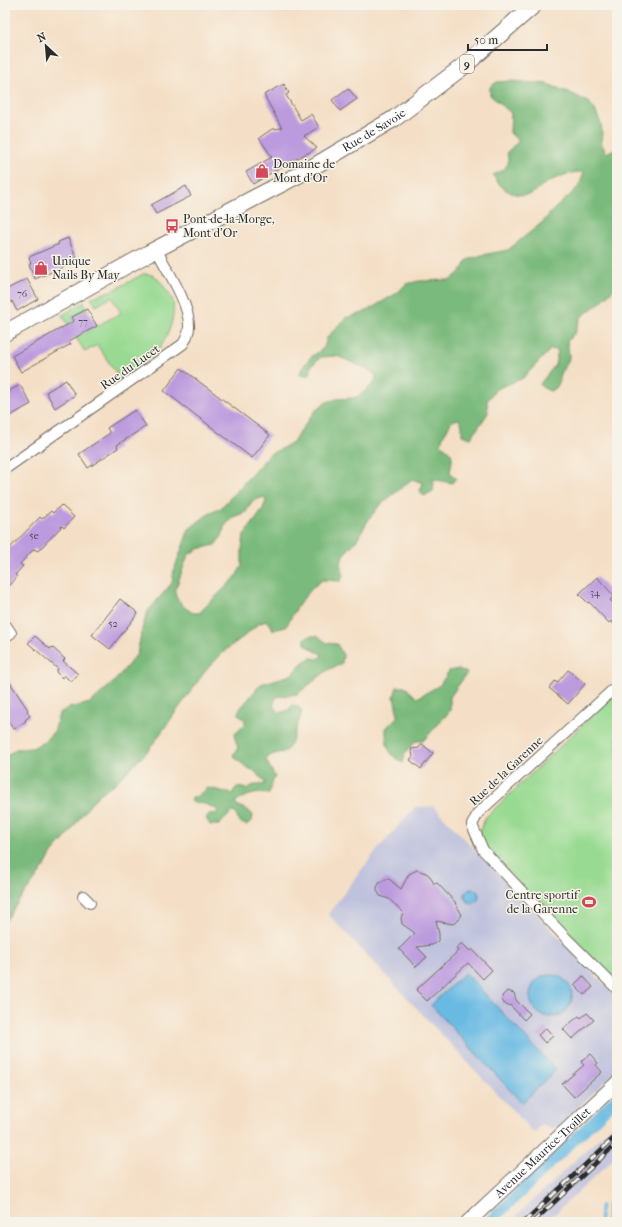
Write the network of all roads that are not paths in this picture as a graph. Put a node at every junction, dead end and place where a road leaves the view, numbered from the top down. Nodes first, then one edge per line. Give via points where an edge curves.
1 (534, 5) edge
2 (156, 249) junction
3 (5, 333) edge
4 (5, 469) edge
5 (617, 686) edge
6 (617, 989) edge
7 (617, 1083) edge
8 (468, 1222) edge

1 - 2 main road, Rue de Savoie / 9 via 465,65 395,118 306,171
2 - 3 main road, Rue de Savoie / 9
2 - 4 street, Rue du Lucet via 186,309 189,326 183,344
5 - 6 street, Rue de la Garenne via 478,813 472,825 483,850
7 - 8 street, Avenue Maurice-Troillet

